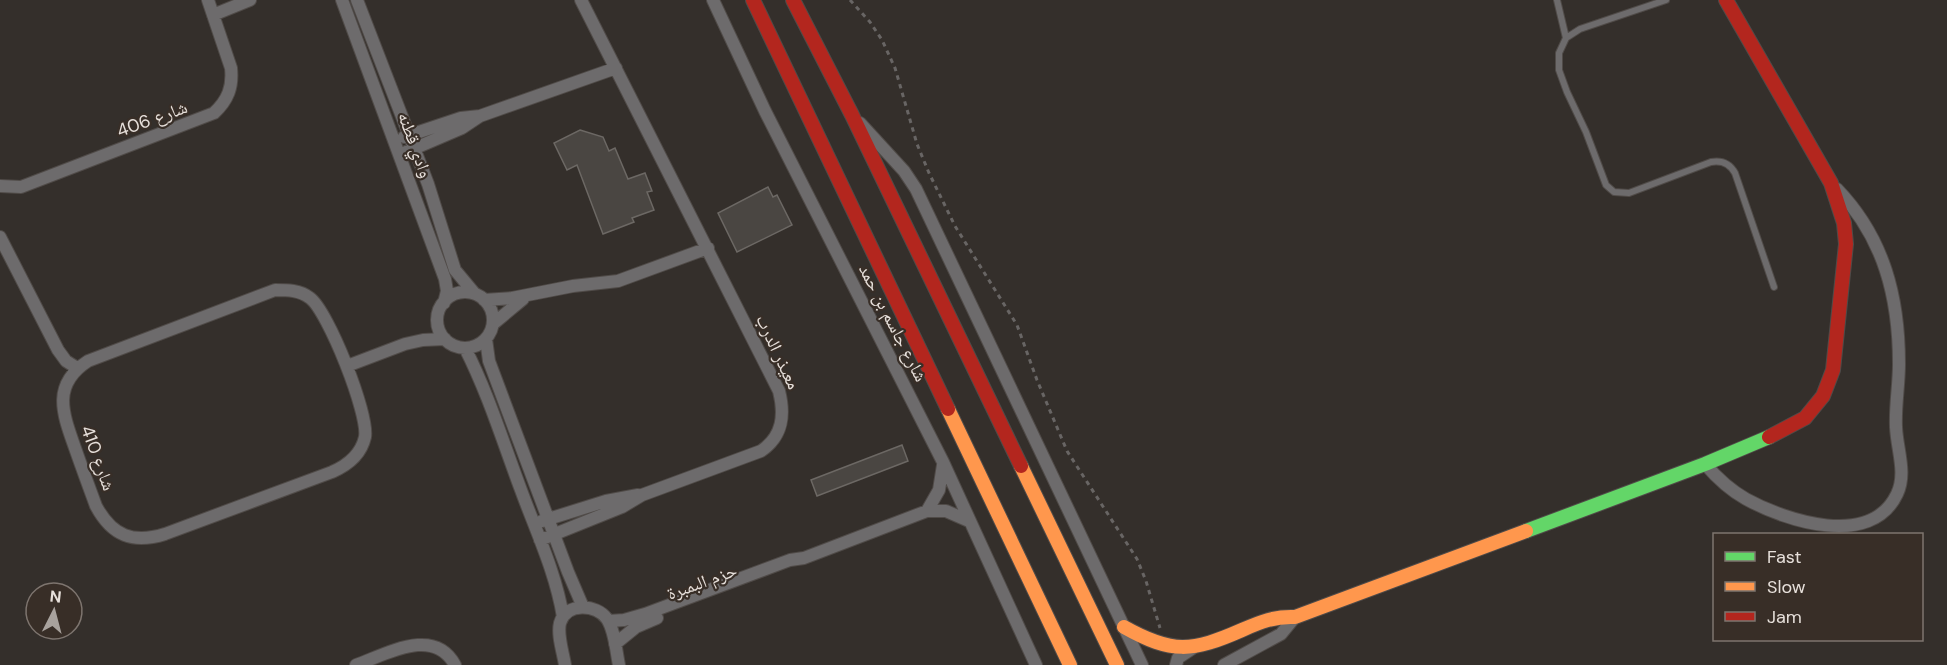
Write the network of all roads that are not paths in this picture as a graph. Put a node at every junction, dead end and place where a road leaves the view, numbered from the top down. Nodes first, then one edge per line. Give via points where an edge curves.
1 (208, 0) edge
2 (250, 0) edge
3 (342, 0) edge
4 (357, 0) edge
5 (581, 0) edge
6 (713, 0) edge
7 (753, 0) edge
8 (794, 0) edge
9 (1557, 0) edge
10 (1666, 0) edge
11 (1726, 0) edge
12 (213, 15) junction
13 (1566, 38) junction
14 (616, 69) junction
15 (852, 115) junction
16 (480, 116) junction
17 (409, 135) junction
18 (395, 140) junction
19 (413, 149) junction
20 (400, 154) junction
21 (1831, 183) junction
22 (0, 186) edge
23 (0, 237) edge
24 (708, 248) junction
25 (1774, 288) dead end
26 (526, 296) junction
27 (480, 297) junction
28 (444, 303) junction
29 (438, 323) junction
30 (493, 324) junction
31 (445, 339) junction
32 (486, 339) junction
33 (405, 344) junction
34 (465, 348) junction
35 (347, 366) junction
36 (76, 368) junction
37 (943, 462) junction
38 (1705, 464) junction
39 (642, 495) junction
40 (927, 510) junction
41 (549, 519) junction
42 (969, 521) junction
43 (534, 524) junction
44 (555, 534) junction
45 (540, 540) junction
46 (583, 607) junction
47 (665, 611) junction
48 (1295, 616) junction
49 (563, 617) junction
50 (609, 621) junction
51 (1124, 627) junction
52 (615, 644) junction
53 (1193, 648) junction
54 (356, 665) edge
55 (455, 665) edge
56 (565, 665) edge
57 (619, 665) edge
58 (1036, 665) edge
59 (1070, 665) edge
60 (1117, 665) edge
61 (1142, 665) edge
62 (1176, 665) edge
63 (1224, 665) edge

1 - 12 street, شارع 406
2 - 12 street
3 - 18 street, وادي قطنه
4 - 17 street, وادي قطنه
5 - 14 street, معيذر الدرب
6 - 37 street, شارع جاسم بن حمد
7 - 59 main road, شارع جاسم بن حمد
8 - 15 main road
9 - 13 lane
10 - 13 lane via 1580,29
11 - 21 main road
12 - 22 street, شارع 406 via 232,76 230,93 214,113 21,187
13 - 25 lane via 1559,53 1559,70 1610,189 1624,194 1711,162 1725,163 1735,173
14 - 16 street
14 - 24 street, معيذر الدرب
15 - 51 street via 897,162 916,189
15 - 60 main road
16 - 17 street
16 - 19 street
17 - 18 street
17 - 19 street, وادي قطنه
18 - 20 street, وادي قطنه
19 - 20 street
19 - 27 street, وادي قطنه via 455,270
20 - 28 street, وادي قطنه via 445,279
21 - 38 main road via 1842,213 1846,244 1829,384 1815,408 1794,426
21 - 38 street via 1873,237 1889,280 1899,346 1896,428 1902,467 1896,495 1883,512 1865,523 1821,524 1788,517 1745,499
23 - 36 street via 58,350
24 - 26 street via 618,281
24 - 39 street, معيذر الدرب via 779,390 783,406 781,426 771,444 761,451
26 - 27 street
26 - 30 street
27 - 28 street via 461,293
27 - 30 street via 492,311
28 - 29 street
29 - 31 street
29 - 33 street
30 - 32 street
31 - 33 street
31 - 34 street
32 - 34 street
32 - 41 street via 489,361
33 - 35 street
34 - 43 street
35 - 36 street, شارع 410 via 319,308 310,298 275,290
35 - 36 street, شارع 410 via 366,426 363,443 344,467 176,530 138,539 112,528 96,506 64,417 64,390
37 - 40 street via 939,490
37 - 42 street, شارع جاسم بن حمد
38 - 48 main road
39 - 41 street, معيذر الدرب via 617,498
39 - 44 street, معيذر الدرب via 616,510
40 - 42 street via 946,511
40 - 47 street, حزم البمبرة via 804,558 794,567
41 - 43 street, معيذر الدرب
41 - 44 street
42 - 58 street, شارع جاسم بن حمد
43 - 45 street
44 - 45 street, معيذر الدرب
44 - 46 street
45 - 49 street
46 - 49 street
46 - 50 street via 598,610
47 - 50 street, حزم البمبرة
47 - 52 street, حزم البمبرة
48 - 53 main road via 1272,617
48 - 63 street via 1281,634
49 - 56 street via 559,627
50 - 52 street
51 - 53 main road via 1161,646
51 - 61 street
52 - 57 street
53 - 62 street via 1178,658
54 - 55 street via 415,644 437,647

